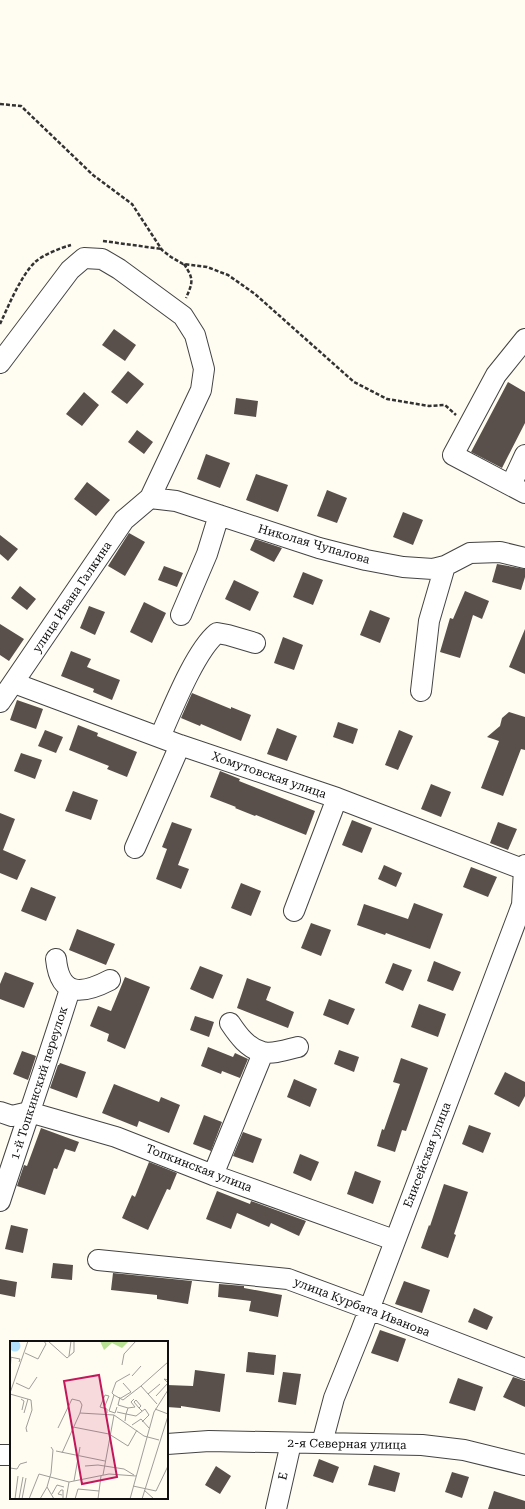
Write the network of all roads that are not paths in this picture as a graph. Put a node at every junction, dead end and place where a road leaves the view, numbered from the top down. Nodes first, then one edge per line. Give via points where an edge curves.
1 (525, 339) edge
2 (0, 363) edge
3 (525, 455) edge
4 (518, 489) edge
5 (150, 498) junction
6 (219, 515) junction
7 (525, 558) edge
8 (445, 566) junction
9 (181, 616) dead end
10 (255, 643) dead end
11 (14, 683) junction
12 (421, 691) dead end
13 (0, 702) edge
14 (160, 737) junction
15 (180, 745) junction
16 (337, 798) junction
17 (135, 848) dead end
18 (524, 868) edge
19 (294, 911) dead end
20 (56, 959) dead end
21 (110, 980) dead end
22 (70, 988) junction
23 (230, 1023) dead end
24 (298, 1047) dead end
25 (263, 1053) junction
26 (0, 1112) edge
27 (29, 1112) junction
28 (213, 1175) junction
29 (0, 1201) edge
30 (394, 1240) junction
31 (98, 1260) dead end
32 (369, 1309) junction
33 (525, 1369) edge
34 (291, 1443) junction
35 (322, 1443) junction
36 (168, 1444) edge
37 (10, 1454) edge
38 (0, 1455) edge
39 (525, 1464) edge
40 (276, 1509) edge

1 - 4 street via 496,375 453,455
2 - 5 street via 70,270 84,258 102,259 183,316 195,335 204,369 201,390
3 - 4 street
5 - 6 street, Николая Чупалова via 176,501
5 - 11 street, улица Ивана Галкина via 124,520
6 - 8 street, Николая Чупалова via 319,548 366,560 403,567 433,569
6 - 9 street via 207,554
7 - 8 street, Николая Чупалова via 500,552 470,553
8 - 12 street via 429,621
10 - 14 street via 217,633 209,640 191,671
11 - 13 street, улица Ивана Галкина
11 - 14 street, Хомутовская улица
14 - 15 street, Хомутовская улица
15 - 16 street, Хомутовская улица
15 - 17 street
16 - 18 street, Хомутовская улица
16 - 19 street
18 - 30 street, Енисейская улица via 522,905
20 - 22 street via 63,982
21 - 22 street via 90,989
22 - 27 street, 1-й Топкинский переулок
23 - 25 street via 238,1036 249,1046
24 - 25 street
25 - 28 street
26 - 27 street, Топкинская улица via 12,1116
27 - 28 street, Топкинская улица via 122,1140
27 - 29 street, 1-й Топкинский переулок
28 - 30 street, Топкинская улица
30 - 32 street, Енисейская улица
31 - 32 street, улица Курбата Иванова via 288,1279
32 - 33 street, улица Курбата Иванова
32 - 35 street, Енисейская улица via 334,1398
34 - 35 street, 2-я Северная улица
34 - 36 street, 2-я Северная улица via 209,1441
34 - 40 street, E
35 - 39 street, 2-я Северная улица via 422,1445 457,1449
37 - 38 street

